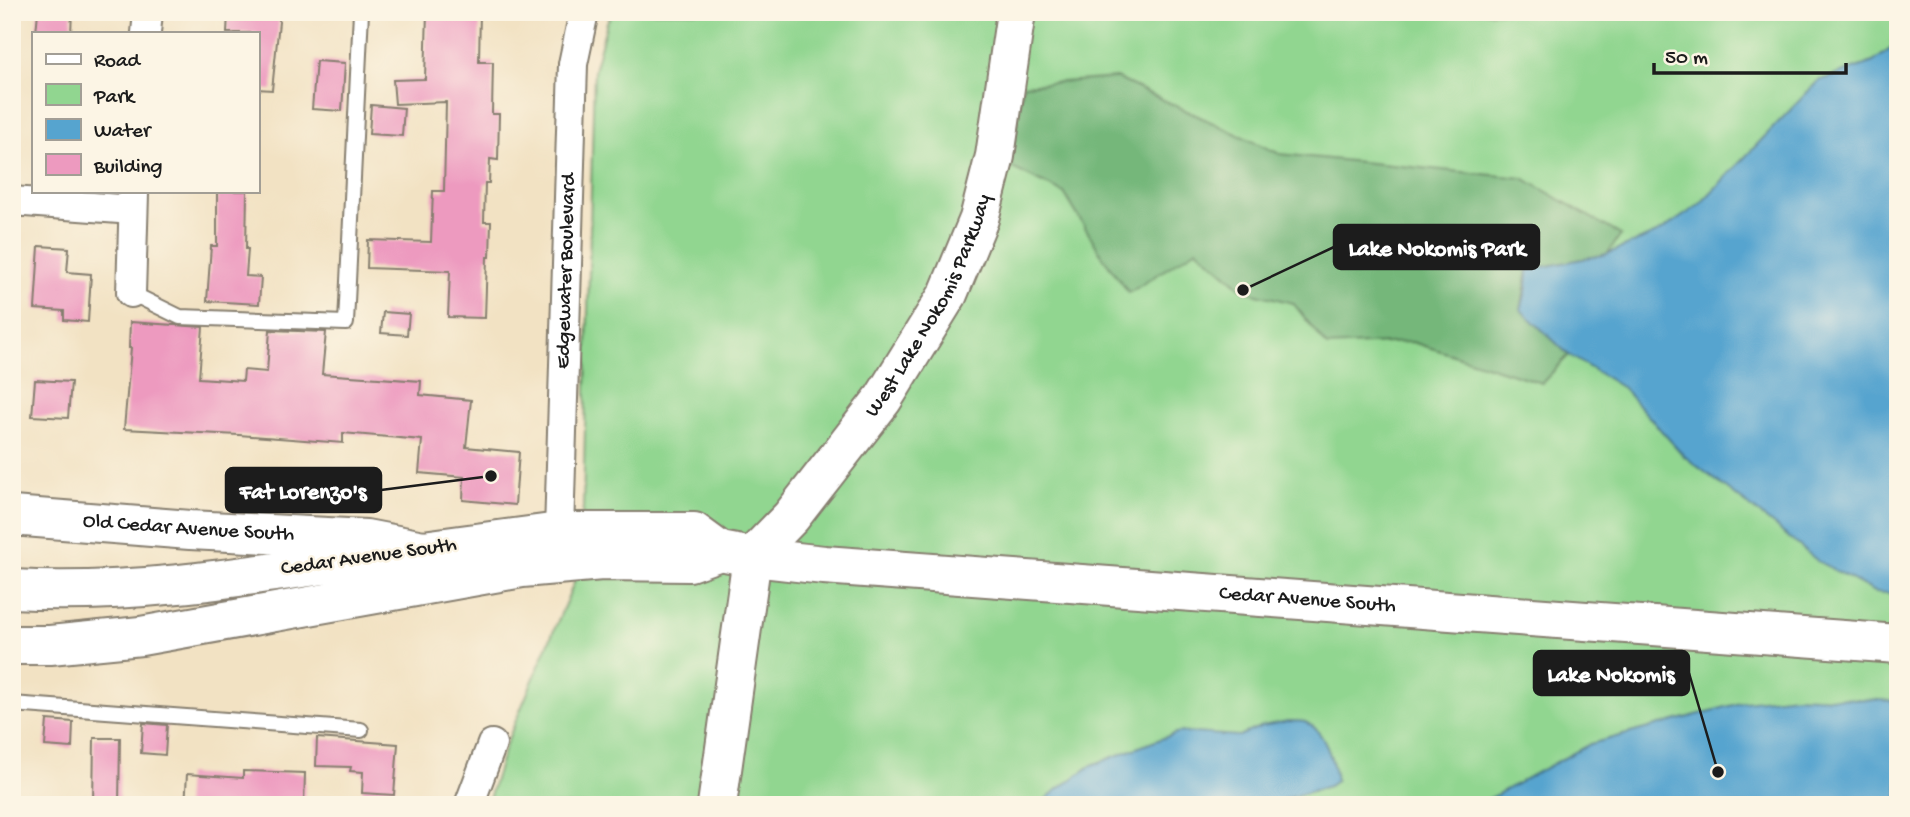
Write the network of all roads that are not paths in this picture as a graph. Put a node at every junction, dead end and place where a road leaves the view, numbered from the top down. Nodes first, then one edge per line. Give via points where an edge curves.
1 (148, 12) edge
2 (360, 12) edge
3 (1016, 12) edge
4 (583, 13) edge
5 (146, 32) edge
6 (134, 200) edge
7 (12, 201) edge
8 (131, 293) joint
9 (12, 516) edge
10 (559, 532) junction
11 (423, 550) junction
12 (736, 554) junction
13 (12, 589) edge
14 (1898, 644) edge
15 (12, 645) edge
16 (12, 704) edge
17 (360, 730) dead end
18 (492, 744) dead end
19 (468, 805) edge
20 (717, 805) edge

1 - 5 street
2 - 8 lane via 346,323 180,317
3 - 12 main road, West Lake Nokomis Parkway via 995,156 979,219 948,294 883,399 791,517
4 - 10 street, Edgewater Boulevard via 573,64
6 - 7 street
6 - 8 street
9 - 11 main road, Old Cedar Avenue South via 366,539
10 - 11 main road, Cedar Avenue South
10 - 12 main road, Cedar Avenue South via 694,532
11 - 13 main road, Cedar Avenue South via 182,584 107,590
12 - 14 main road, Cedar Avenue South via 837,566
12 - 15 main road, Cedar Avenue South via 689,562 602,561 522,568 141,636
12 - 20 main road
16 - 17 lane
18 - 19 street

